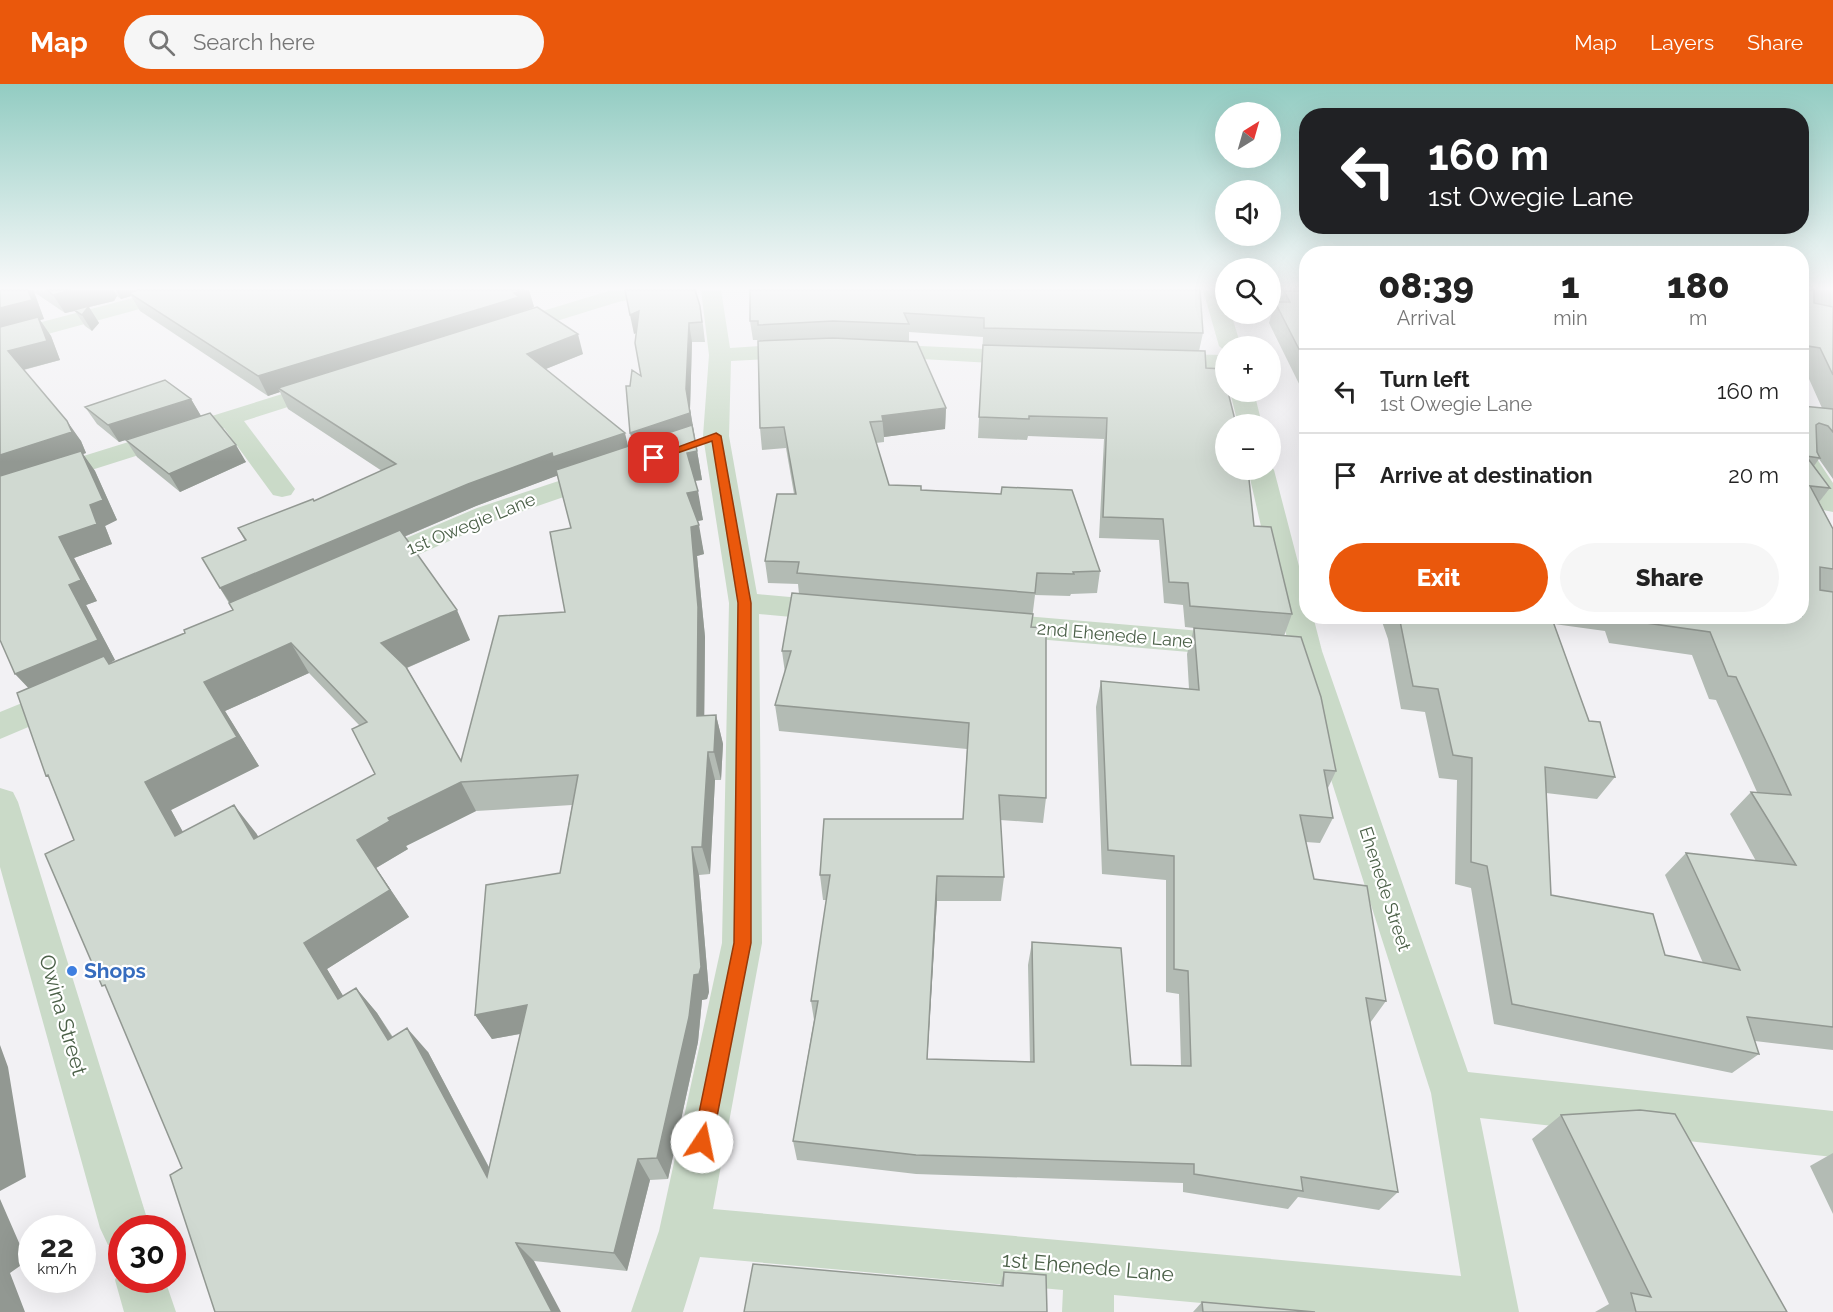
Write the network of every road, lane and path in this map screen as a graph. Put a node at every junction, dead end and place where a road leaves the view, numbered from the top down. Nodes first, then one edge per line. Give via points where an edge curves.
1 (719, 347) edge
2 (822, 349) edge
3 (856, 350) edge
4 (720, 355) junction
5 (1051, 358) edge
6 (1144, 360) edge
7 (1215, 362) edge
8 (351, 379) edge
9 (229, 418) junction
10 (1809, 465) edge
11 (629, 466) edge
12 (1262, 480) edge
13 (282, 489) dead end
14 (0, 491) edge
15 (1833, 504) edge
16 (346, 575) edge
17 (744, 603) junction
18 (861, 613) edge
19 (967, 622) edge
20 (1279, 649) junction
21 (87, 688) edge
22 (0, 726) edge
23 (0, 802) edge
24 (1453, 1093) junction
25 (1833, 1134) edge
26 (121, 1215) edge
27 (684, 1230) junction
28 (1088, 1289) edge
29 (144, 1293) edge
30 (1492, 1308) edge
31 (150, 1312) edge
32 (657, 1312) edge

1 - 4 street
2 - 4 street
3 - 5 street
4 - 17 street via 705,440
6 - 7 street
8 - 9 street
9 - 13 street
9 - 14 street
10 - 15 street
11 - 16 street, 1st Owegie Lane via 487,514
12 - 20 street, Ehenede Street
17 - 18 street
17 - 27 street via 742,943
19 - 20 street, 2nd Ehenede Lane
20 - 24 street, Ehenede Street
21 - 22 street
23 - 26 street, Owina Street
24 - 25 street
24 - 30 street, Ehenede Street
27 - 28 street, 1st Ehenede Lane
27 - 32 street
28 - 30 street, 1st Ehenede Lane
29 - 31 street

